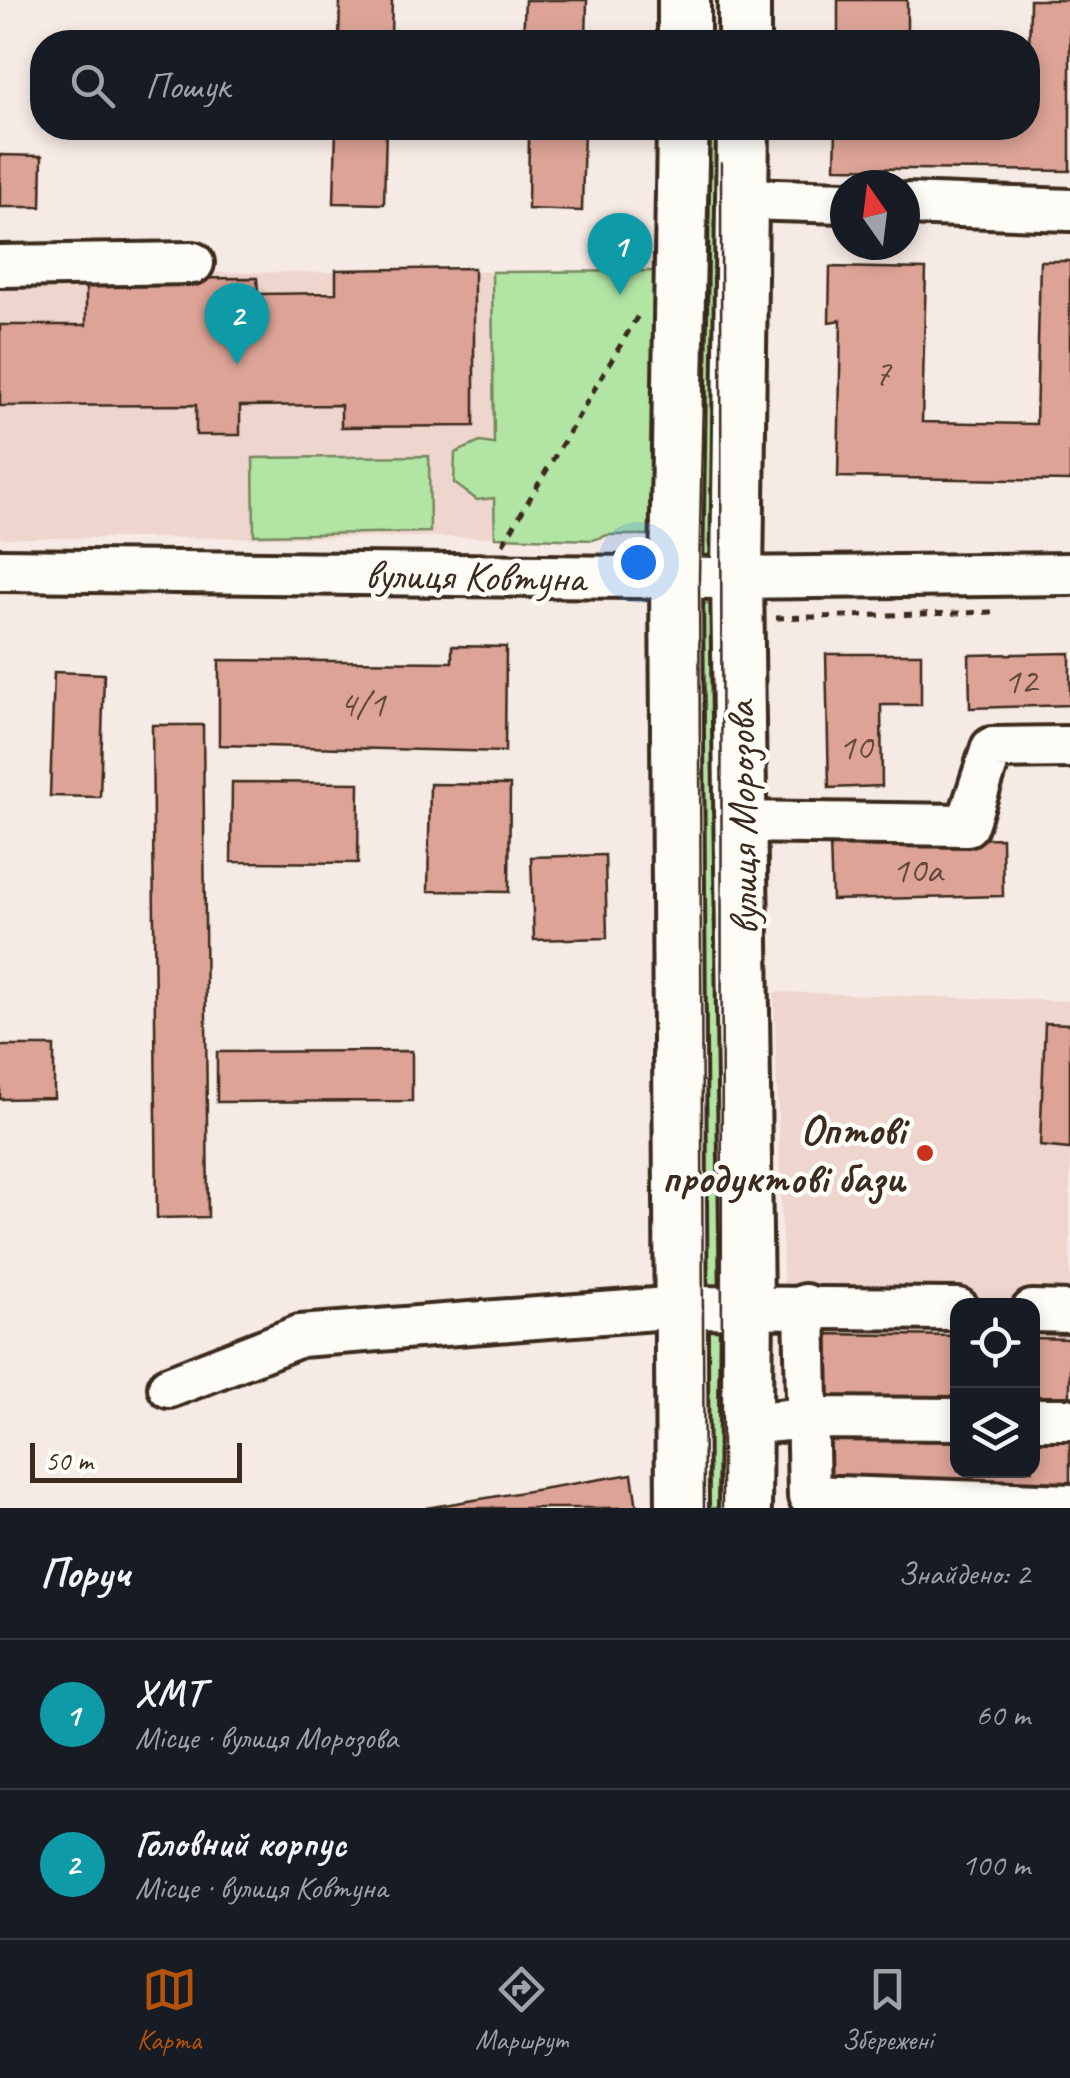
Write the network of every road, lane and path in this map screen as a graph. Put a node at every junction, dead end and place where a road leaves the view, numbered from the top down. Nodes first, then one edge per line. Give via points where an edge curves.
1 (684, 0) edge
2 (744, 0) edge
3 (684, 30) edge
4 (744, 30) edge
5 (683, 140) edge
6 (743, 140) edge
7 (742, 199) junction
8 (830, 202) edge
9 (920, 205) edge
10 (1070, 210) edge
11 (193, 263) dead end
12 (0, 266) edge
13 (646, 302) dead end
14 (496, 555) dead end
15 (0, 570) edge
16 (1070, 574) edge
17 (676, 577) junction
18 (750, 598) junction
19 (997, 612) dead end
20 (1070, 747) edge
21 (741, 822) junction
22 (746, 1306) junction
23 (805, 1306) junction
24 (681, 1307) junction
25 (950, 1309) edge
26 (1040, 1311) edge
27 (1070, 1312) edge
28 (168, 1387) dead end
29 (808, 1418) junction
30 (950, 1419) edge
31 (1040, 1419) edge
32 (1070, 1419) edge
33 (746, 1424) junction
34 (810, 1502) edge
35 (1070, 1505) edge
36 (682, 1508) edge
37 (745, 1508) edge

1 - 3 main road
2 - 4 main road
5 - 17 main road, вулиця Морозова
6 - 7 main road, вулиця Морозова
7 - 8 street
7 - 18 main road, вулиця Морозова
9 - 10 street
11 - 12 street
13 - 14 path
15 - 17 street, вулиця Ковтуна
16 - 18 street, вулиця Ковтуна
17 - 18 street, вулиця Ковтуна
17 - 24 main road, вулиця Морозова
18 - 19 path
18 - 21 main road, вулиця Морозова
20 - 21 street via 992,748 967,825
21 - 22 main road, вулиця Морозова
22 - 23 street
22 - 24 street
22 - 33 main road, вулиця Морозова
23 - 25 street
23 - 29 street
24 - 28 street via 300,1336
24 - 36 main road, вулиця Морозова
26 - 27 street
29 - 30 street
29 - 33 street
29 - 34 street
31 - 32 street
33 - 37 main road, вулиця Морозова
34 - 35 street

